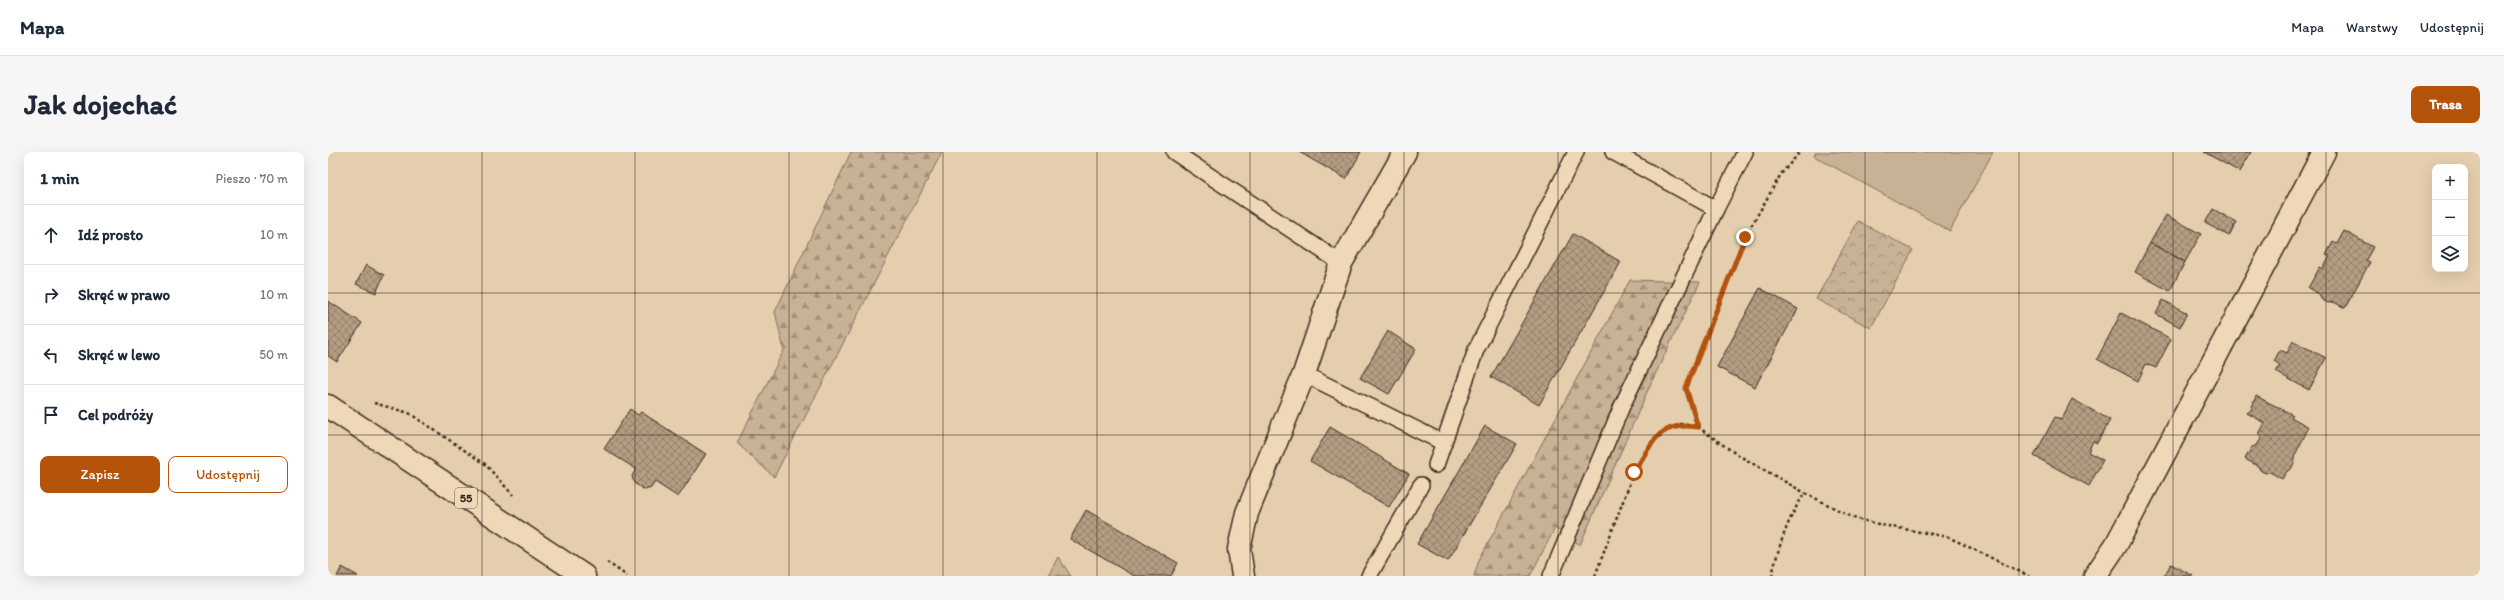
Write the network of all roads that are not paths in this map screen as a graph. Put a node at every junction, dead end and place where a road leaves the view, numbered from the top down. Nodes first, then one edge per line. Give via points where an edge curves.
1 (1174, 152) edge
2 (1405, 152) edge
3 (1576, 152) edge
4 (1613, 152) edge
5 (1745, 152) edge
6 (2324, 152) edge
7 (1716, 209) junction
8 (1341, 263) junction
9 (1304, 374) junction
10 (328, 406) edge
11 (1444, 443) junction
12 (1436, 465) dead end
13 (1421, 485) dead end
14 (584, 576) edge
15 (1243, 576) edge
16 (1369, 576) edge
17 (1551, 576) edge
18 (2095, 576) edge

1 - 8 lane
2 - 8 street
3 - 11 lane via 1476,350
4 - 7 lane
5 - 7 lane
6 - 18 street via 2119,538
7 - 17 lane via 1622,406
8 - 9 street
9 - 11 lane
9 - 15 street via 1247,513 1239,549
10 - 14 street, 55
11 - 12 lane
13 - 16 lane

